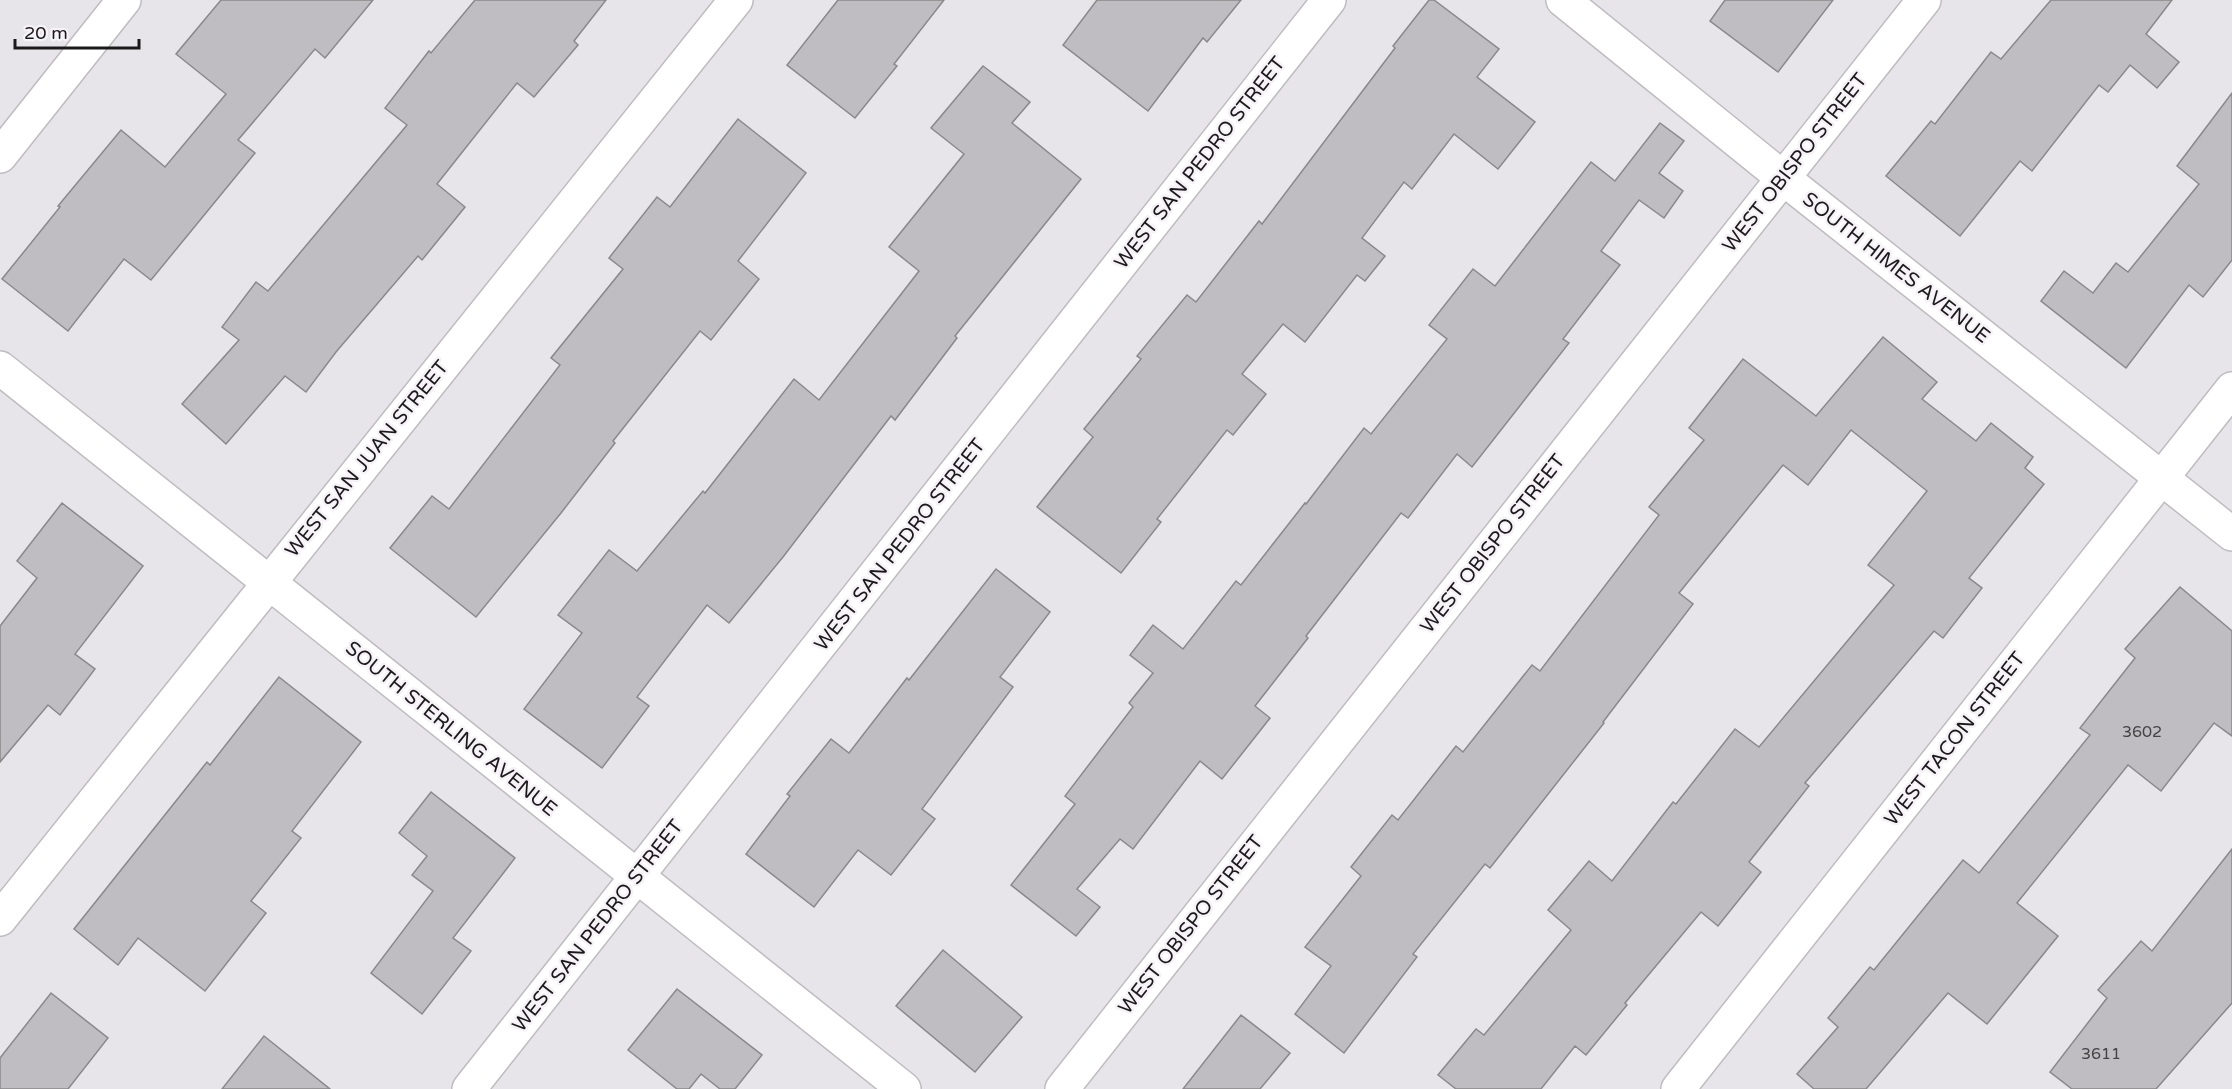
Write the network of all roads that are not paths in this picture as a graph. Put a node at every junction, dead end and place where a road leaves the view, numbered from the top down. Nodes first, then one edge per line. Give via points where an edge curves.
1 (124, 0) edge
2 (736, 0) edge
3 (1329, 0) edge
4 (1563, 0) edge
5 (1924, 0) edge
6 (0, 156) edge
7 (1783, 178) junction
8 (0, 368) edge
9 (2232, 389) edge
10 (2162, 478) junction
11 (2232, 534) edge
12 (267, 582) junction
13 (637, 878) junction
14 (0, 919) edge
15 (469, 1089) edge
16 (903, 1089) edge
17 (1062, 1089) edge
18 (1678, 1089) edge

1 - 6 street
2 - 12 street, WEST SAN JUAN STREET
3 - 13 street, WEST SAN PEDRO STREET
4 - 7 street, SOUTH HIMES AVENUE
5 - 7 street, WEST OBISPO STREET
7 - 10 street, SOUTH HIMES AVENUE
7 - 17 street, WEST OBISPO STREET
8 - 12 street, SOUTH STERLING AVENUE
9 - 10 street, WEST TACON STREET
10 - 11 street, SOUTH HIMES AVENUE
10 - 18 street, WEST TACON STREET
12 - 13 street, SOUTH STERLING AVENUE
12 - 14 street, WEST SAN JUAN STREET
13 - 15 street, WEST SAN PEDRO STREET
13 - 16 street, SOUTH STERLING AVENUE

